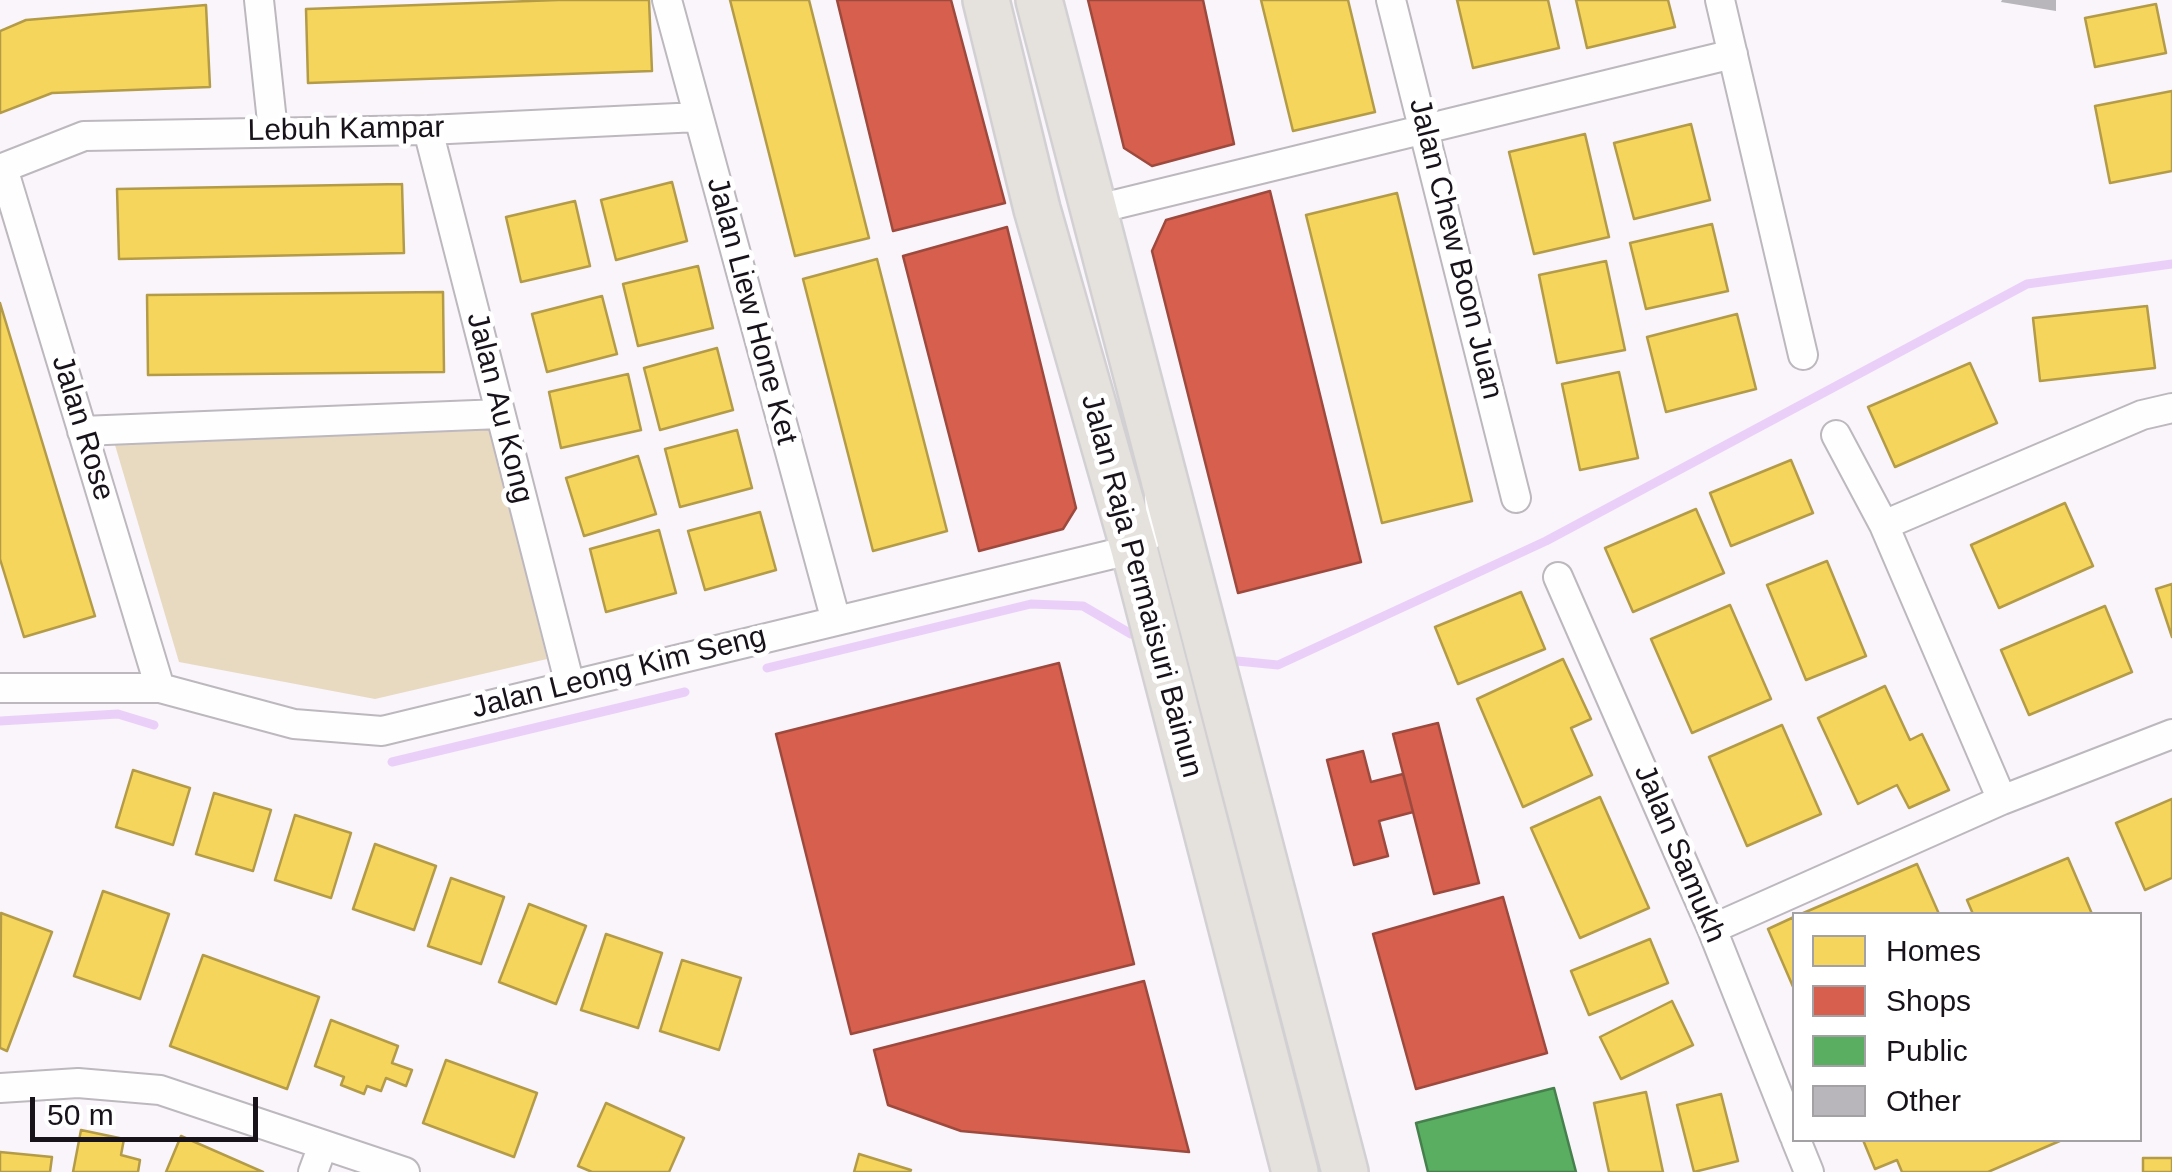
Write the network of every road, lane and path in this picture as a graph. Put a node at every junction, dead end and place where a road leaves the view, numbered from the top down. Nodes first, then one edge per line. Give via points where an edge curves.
1 (259, 0) edge
2 (667, 0) edge
3 (986, 0) edge
4 (1039, 0) edge
5 (1391, 0) edge
6 (1720, 0) edge
7 (1733, 54) junction
8 (698, 117) junction
9 (1426, 129) junction
10 (273, 130) junction
11 (428, 130) junction
12 (1, 169) edge
13 (1093, 210) junction
14 (1803, 355) dead end
15 (2172, 408) edge
16 (500, 414) junction
17 (82, 431) junction
18 (1836, 435) dead end
19 (1158, 459) junction
20 (1516, 498) dead end
21 (1884, 525) junction
22 (1134, 549) junction
23 (1558, 577) dead end
24 (836, 621) junction
25 (570, 685) junction
26 (0, 688) edge
27 (160, 688) junction
28 (2172, 734) edge
29 (2002, 800) junction
30 (1712, 929) junction
31 (0, 1088) edge
32 (1792, 1127) edge
33 (1798, 1142) edge
34 (324, 1145) junction
35 (313, 1172) edge
36 (405, 1172) edge
37 (1295, 1172) edge
38 (1346, 1172) edge
39 (1810, 1172) edge

1 - 10 street
2 - 8 street, Jalan Liew Hone Ket
3 - 22 main road, Jalan Raja Permaisuri Bainun via 1037,209
4 - 13 main road, Jalan Raja Permaisuri Bainun
5 - 9 street, Jalan Chew Boon Juan
6 - 7 street
7 - 9 street
7 - 14 street
8 - 11 street, Lebuh Kampar
8 - 24 street, Jalan Liew Hone Ket
9 - 13 street
9 - 20 street, Jalan Chew Boon Juan
10 - 11 street, Lebuh Kampar
10 - 12 street, Lebuh Kampar via 84,136
11 - 16 street, Jalan Au Kong
12 - 17 street, Jalan Rose
13 - 19 main road, Jalan Raja Permaisuri Bainun
15 - 21 street
16 - 17 street
16 - 25 street, Jalan Au Kong
17 - 27 street, Jalan Rose
18 - 21 street
19 - 22 street via 1160,516
19 - 38 main road, Jalan Raja Permaisuri Bainun
21 - 29 street
22 - 24 street, Jalan Leong Kim Seng
22 - 37 main road, Jalan Raja Permaisuri Bainun
23 - 30 street, Jalan Samukh
24 - 25 street, Jalan Leong Kim Seng
25 - 27 street, Jalan Leong Kim Seng via 382,731 294,724
26 - 27 street, Jalan Leong Kim Seng
28 - 29 street
29 - 30 street
30 - 32 street, Jalan Samukh
31 - 34 street via 78,1083 160,1090
33 - 39 street, Jalan Samukh
34 - 35 street
34 - 36 street

